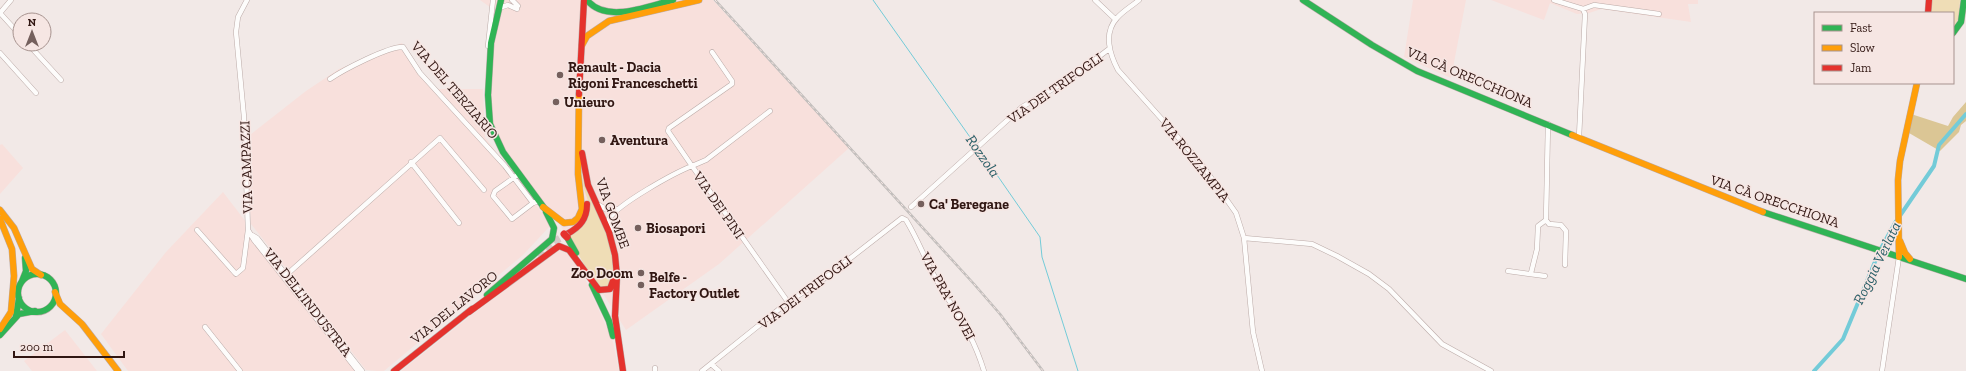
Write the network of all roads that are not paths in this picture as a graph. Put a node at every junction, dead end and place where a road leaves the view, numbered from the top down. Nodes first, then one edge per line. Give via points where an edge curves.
1 (11, 0) edge
2 (247, 0) edge
3 (493, 0) edge
4 (502, 0) edge
5 (512, 0) edge
6 (673, 0) edge
7 (699, 0) edge
8 (1096, 0) edge
9 (1139, 0) edge
10 (1302, 0) edge
11 (1554, 0) edge
12 (1929, 0) edge
13 (1964, 0) edge
14 (583, 1) edge
15 (1563, 1) edge
16 (1583, 9) junction
17 (498, 10) junction
18 (1928, 12) edge
19 (0, 13) edge
20 (1659, 14) dead end
21 (1115, 19) junction
22 (12, 26) edge
23 (1954, 32) edge
24 (580, 49) junction
25 (1109, 49) junction
26 (35, 52) edge
27 (712, 52) dead end
28 (0, 53) edge
29 (489, 73) junction
30 (330, 79) dead end
31 (61, 80) dead end
32 (1917, 84) edge
33 (36, 94) dead end
34 (770, 111) dead end
35 (1548, 124) junction
36 (578, 137) junction
37 (1579, 137) junction
38 (503, 152) junction
39 (494, 155) junction
40 (411, 162) junction
41 (692, 166) junction
42 (578, 172) junction
43 (516, 176) junction
44 (484, 190) dead end
45 (591, 193) junction
46 (539, 204) junction
47 (911, 207) dead end
48 (619, 209) junction
49 (0, 210) edge
50 (0, 219) edge
51 (1546, 220) junction
52 (459, 223) dead end
53 (908, 223) joint
54 (197, 230) dead end
55 (248, 230) junction
56 (566, 235) junction
57 (1244, 238) junction
58 (1900, 245) junction
59 (1883, 251) junction
60 (615, 255) junction
61 (25, 256) junction
62 (1899, 257) junction
63 (1911, 260) junction
64 (530, 262) tunnel mouth
65 (1564, 265) dead end
66 (585, 270) junction
67 (1508, 270) dead end
68 (1530, 273) junction
69 (41, 275) junction
70 (285, 276) junction
71 (1545, 276) dead end
72 (1966, 279) edge
73 (22, 282) junction
74 (55, 292) junction
75 (19, 298) junction
76 (788, 302) junction
77 (44, 310) junction
78 (35, 312) junction
79 (69, 312) junction
80 (470, 312) junction
81 (16, 316) junction
82 (205, 327) dead end
83 (0, 329) edge
84 (0, 335) edge
85 (619, 356) junction
86 (711, 364) junction
87 (118, 371) edge
88 (240, 371) edge
89 (358, 371) edge
90 (362, 371) edge
91 (394, 371) edge
92 (623, 371) edge
93 (702, 371) edge
94 (719, 371) edge
95 (984, 371) edge
96 (1262, 371) edge
97 (1491, 371) edge
98 (1882, 371) edge

1 - 19 street
2 - 55 street, VIA CAMPAZZI via 238,17 236,32 244,117
3 - 29 street, VIA DEL TERZIARIO via 488,38
4 - 17 main road, VIA DEL TERZIARIO
5 - 17 street via 517,7 508,5
6 - 14 main road via 601,15 591,12
7 - 24 main road via 609,21 587,36
8 - 21 street
9 - 21 street
10 - 35 main road, VIA CÀ ORECCHIONA via 1417,71
11 - 15 street
12 - 18 main road
13 - 23 main road via 1962,20
14 - 24 main road, VIA GOMBE
15 - 16 street
16 - 20 street via 1594,5
16 - 37 street via 1585,14
17 - 29 main road, VIA DEL TERZIARIO via 491,43
19 - 22 street
21 - 25 street
24 - 36 main road, VIA GOMBE
25 - 47 street, VIA DEI TRIFOGLI via 1068,80 1032,100
25 - 57 street, VIA ROZZAMPIA via 1118,70 1200,162 1230,202
26 - 31 street
27 - 41 street via 732,84 668,131
28 - 33 street
29 - 38 main road, VIA DEL TERZIARIO via 490,124
30 - 39 street, VIA DEL TERZIARIO via 392,49 403,47 420,73
32 - 58 main road via 1898,180
34 - 41 street, VIA DEI PINI via 706,160
35 - 37 main road, VIA CÀ ORECCHIONA
35 - 51 street
36 - 42 main road, VIA GOMBE
36 - 45 main road, VIA GOMBE
37 - 59 main road, VIA CÀ ORECCHIONA via 1750,208
38 - 39 street, VIA DEL TERZIARIO
38 - 43 main road, VIA DEL TERZIARIO
39 - 43 street, VIA DEL TERZIARIO
40 - 44 street via 440,138
40 - 52 street
40 - 70 street
41 - 48 street
41 - 76 street, VIA DEI PINI
42 - 46 main road via 582,209 578,218 569,223 560,222
42 - 56 main road via 587,213 580,226
43 - 46 main road, VIA DEL TERZIARIO
43 - 46 street via 493,194 510,218 515,218
45 - 48 street via 602,208 609,211
45 - 60 main road, VIA GOMBE via 609,232
46 - 56 main road, VIA DEL TERZIARIO
46 - 80 main road via 554,227 552,239
48 - 60 street via 609,219
49 - 61 main road via 14,228
50 - 83 main road via 12,249 14,276 11,312
51 - 65 street via 1550,224 1561,225 1566,231
51 - 68 street via 1538,226
53 - 76 street, VIA DEI TRIFOGLI via 902,218 898,220 821,282
53 - 95 street, VIA PRA' NOVEI via 940,286 966,326
54 - 55 street, VIA CAMPAZZI via 236,274 243,268
55 - 70 street, VIA DELL'INDUSTRIA
56 - 66 main road, VIA DEL TERZIARIO
57 - 96 street, VIA ROZZAMPIA via 1253,332
57 - 97 street via 1312,244 1337,256 1389,289 1442,344
58 - 59 main road via 1894,250
58 - 62 main road
58 - 63 main road
59 - 62 main road, VIA CÀ ORECCHIONA
60 - 66 main road via 614,278 610,289 603,291 596,288
60 - 85 main road, VIA GOMBE via 615,316
61 - 69 main road via 32,269
61 - 73 main road via 26,271
62 - 63 main road, VIA CÀ ORECCHIONA
62 - 98 street
63 - 72 main road, VIA CÀ ORECCHIONA
64 - 80 main road, VIA DEL LAVORO
66 - 80 main road via 569,250 562,246 556,247
66 - 85 main road, VIA DEL TERZIARIO via 609,321
67 - 68 street
68 - 71 street
69 - 73 main road via 29,276
69 - 74 main road via 50,280
70 - 89 street, VIA DELL'INDUSTRIA
70 - 90 street, VIA DELL'INDUSTRIA
73 - 75 main road via 18,291
74 - 77 main road via 53,302
74 - 79 main road via 60,304
75 - 78 main road via 24,306
75 - 81 main road
76 - 86 street, VIA DEI TRIFOGLI
77 - 78 main road
77 - 79 main road via 56,308
78 - 81 main road via 23,312
79 - 87 main road via 92,336
80 - 91 main road, VIA DEL LAVORO
81 - 84 main road
82 - 88 street
85 - 92 main road, VIA GOMBE
86 - 93 street, VIA DEI TRIFOGLI
86 - 94 street

